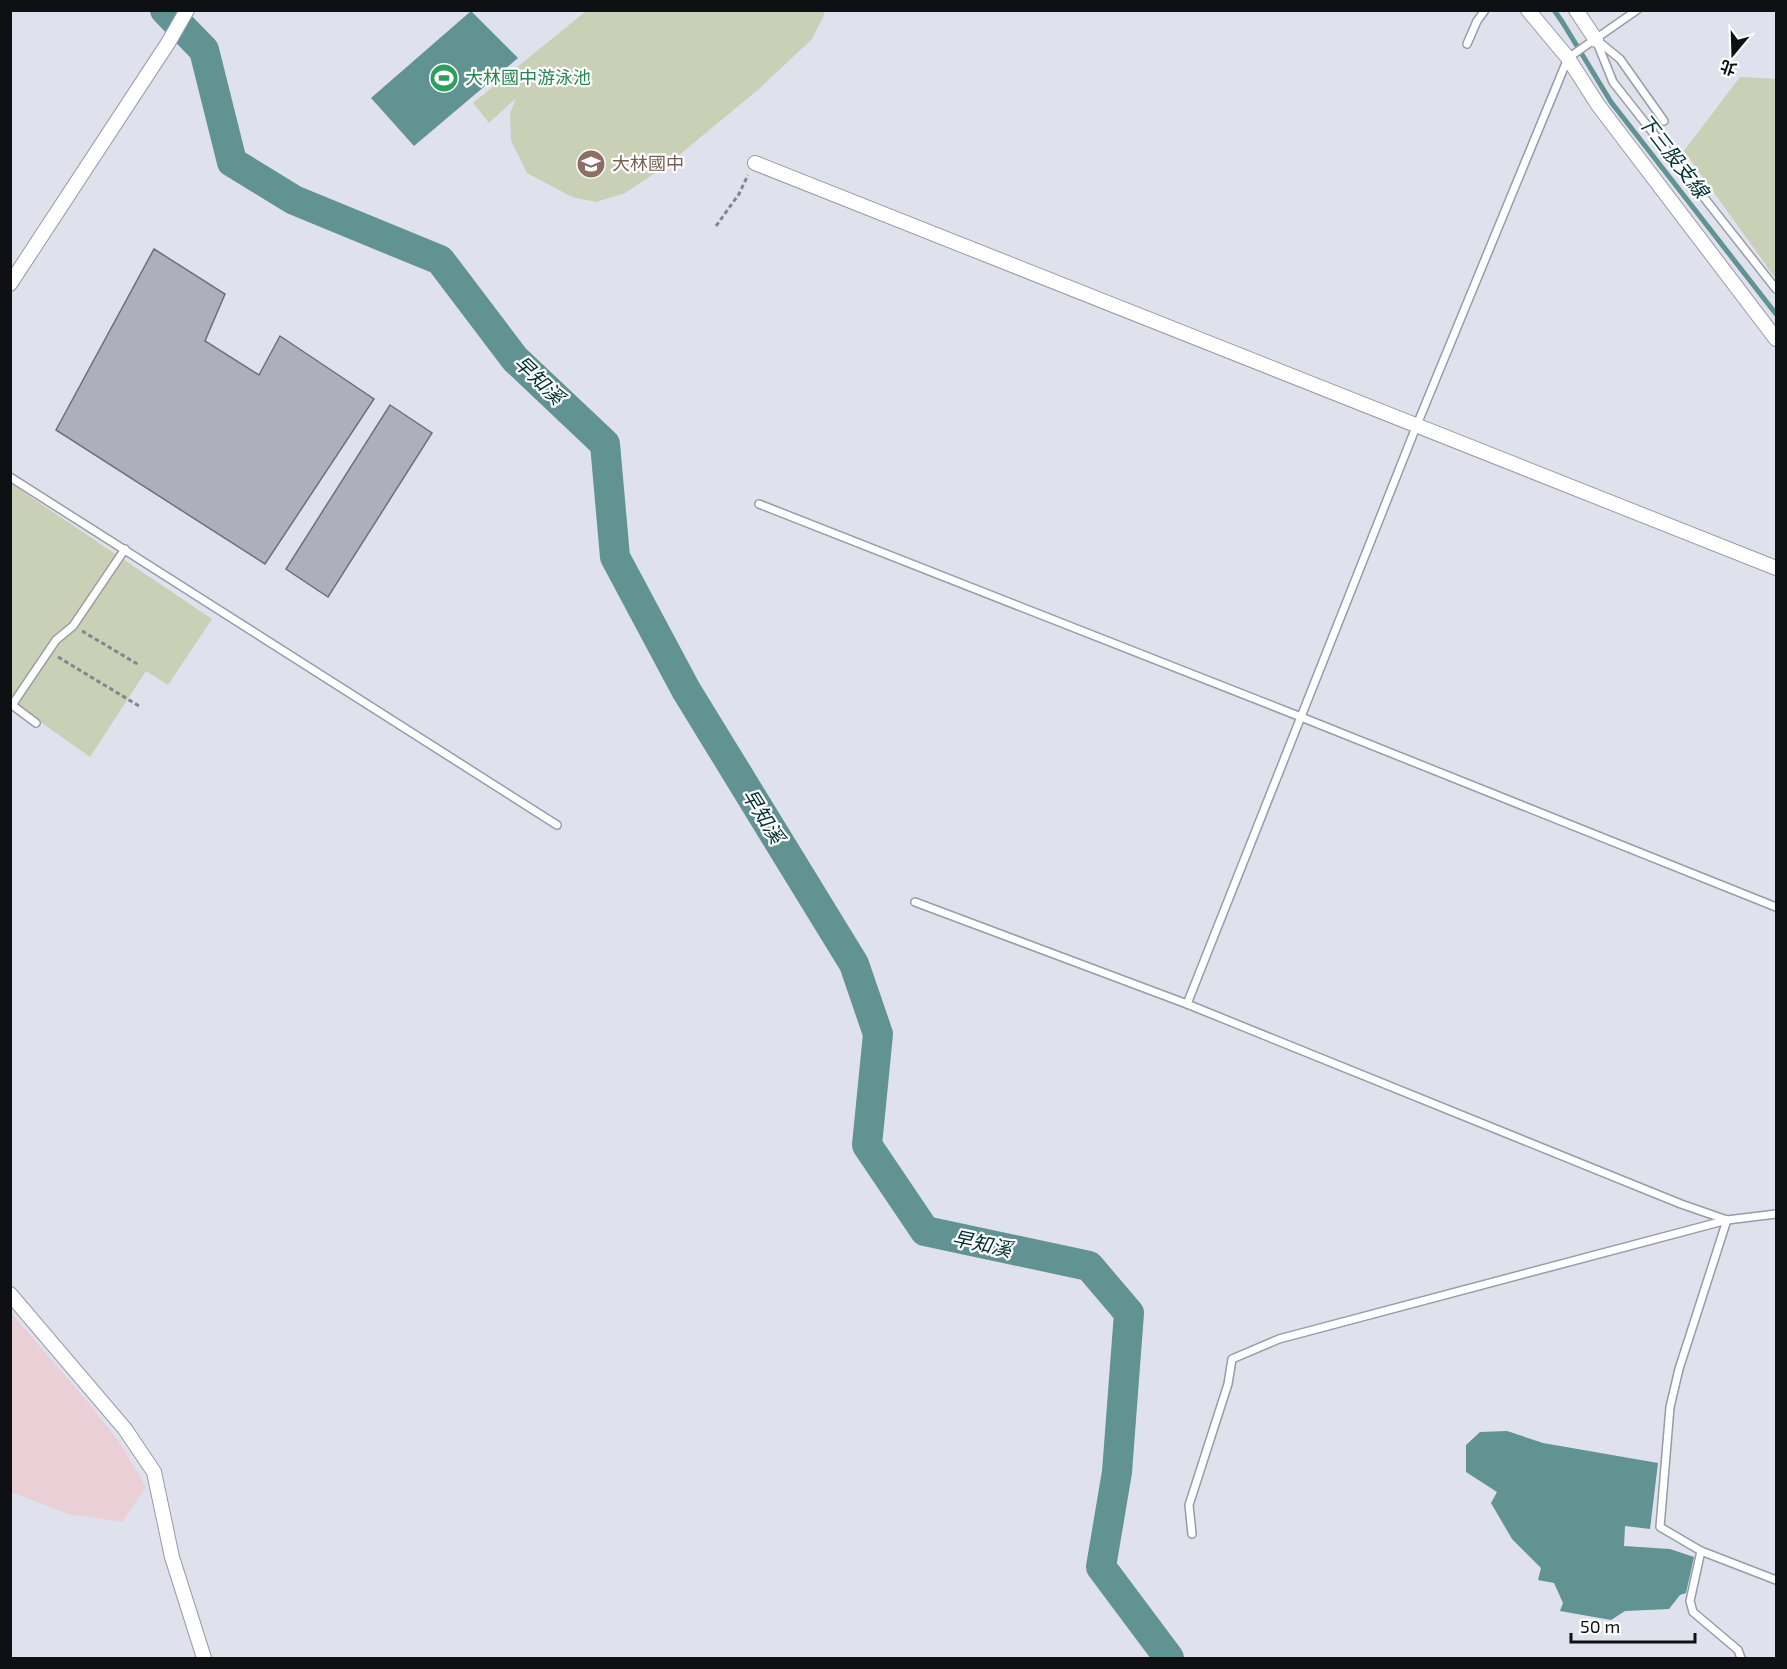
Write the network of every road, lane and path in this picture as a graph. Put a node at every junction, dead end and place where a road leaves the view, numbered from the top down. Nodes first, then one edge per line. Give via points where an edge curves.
1 (187, 10) edge
2 (1485, 10) edge
3 (1528, 10) edge
4 (1576, 10) edge
5 (1637, 10) edge
6 (1596, 40) junction
7 (1467, 44) dead end
8 (1568, 58) junction
9 (1664, 121) dead end
10 (755, 164) joint
11 (716, 226) dead end
12 (10, 284) edge
13 (1776, 289) edge
14 (1776, 339) edge
15 (1416, 427) junction
16 (10, 477) edge
17 (759, 504) dead end
18 (124, 549) junction
19 (1776, 568) edge
20 (73, 626) junction
21 (49, 651) junction
22 (139, 665) dead end
23 (11, 705) edge
24 (139, 706) dead end
25 (1301, 717) junction
26 (36, 723) dead end
27 (557, 825) dead end
28 (915, 902) dead end
29 (1776, 907) edge
30 (1187, 1004) junction
31 (1776, 1214) edge
32 (1727, 1220) junction
33 (10, 1294) edge
34 (1192, 1533) dead end
35 (1701, 1551) junction
36 (1776, 1580) edge
37 (204, 1659) edge
38 (1741, 1659) edge

1 - 12 street
2 - 7 lane
3 - 8 street
4 - 6 street
5 - 6 lane
6 - 8 lane
6 - 9 lane via 1620,59
6 - 13 lane via 1613,82
8 - 14 street via 1598,105
8 - 15 lane
10 - 11 path
10 - 15 street
15 - 19 street
15 - 25 lane
16 - 18 lane
17 - 25 lane
18 - 20 lane
18 - 27 lane
20 - 21 lane
20 - 22 path
21 - 23 lane
21 - 24 path
23 - 26 lane
25 - 29 lane
25 - 30 lane
28 - 30 lane
30 - 32 lane
31 - 32 lane
32 - 34 lane via 1279,1339 1232,1359 1228,1384 1189,1505
32 - 35 lane via 1678,1369 1670,1407 1660,1527
33 - 37 street via 125,1429 154,1472 172,1557
35 - 36 lane
35 - 38 lane via 1690,1601 1693,1612 1738,1650

